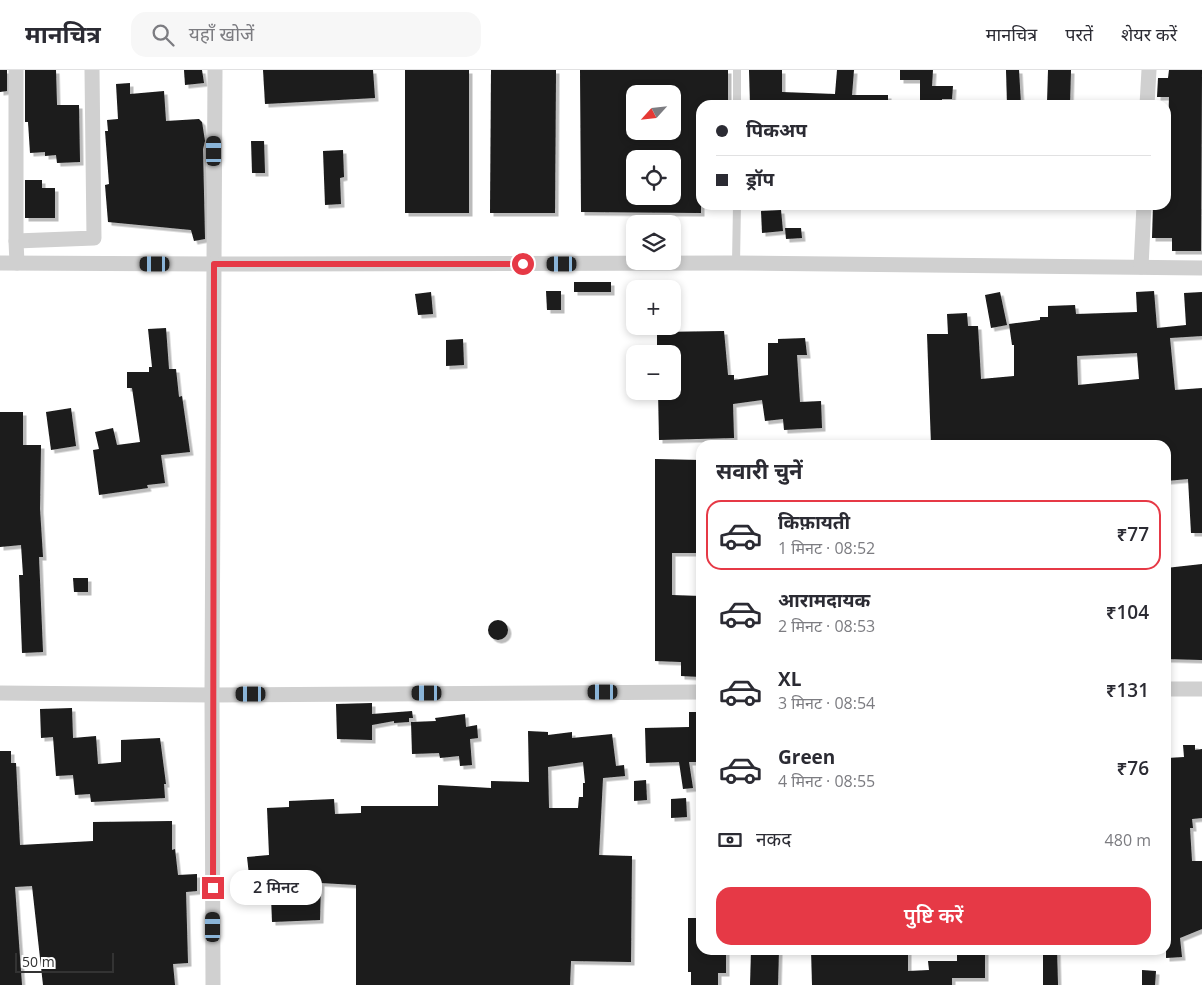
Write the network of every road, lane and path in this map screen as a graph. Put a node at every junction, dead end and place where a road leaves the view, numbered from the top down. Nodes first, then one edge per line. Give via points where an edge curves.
1 (16, 70) edge
2 (92, 70) edge
3 (215, 70) edge
4 (737, 70) edge
5 (1149, 70) edge
6 (737, 100) edge
7 (1147, 100) edge
8 (736, 210) edge
9 (1144, 210) edge
10 (16, 240) junction
11 (16, 262) junction
12 (0, 263) edge
13 (736, 263) junction
14 (214, 264) junction
15 (1141, 267) junction
16 (1202, 268) edge
17 (1171, 689) edge
18 (1202, 689) edge
19 (696, 692) edge
20 (0, 693) edge
21 (212, 695) junction
22 (214, 985) edge

1 - 10 street
2 - 10 street via 94,238
3 - 14 street
4 - 6 lane
5 - 7 street
8 - 13 lane
9 - 15 street
10 - 11 street
11 - 12 street
11 - 14 street
13 - 14 street
13 - 15 street
14 - 21 street
15 - 16 street
17 - 18 street
19 - 21 street
20 - 21 street
21 - 22 street

